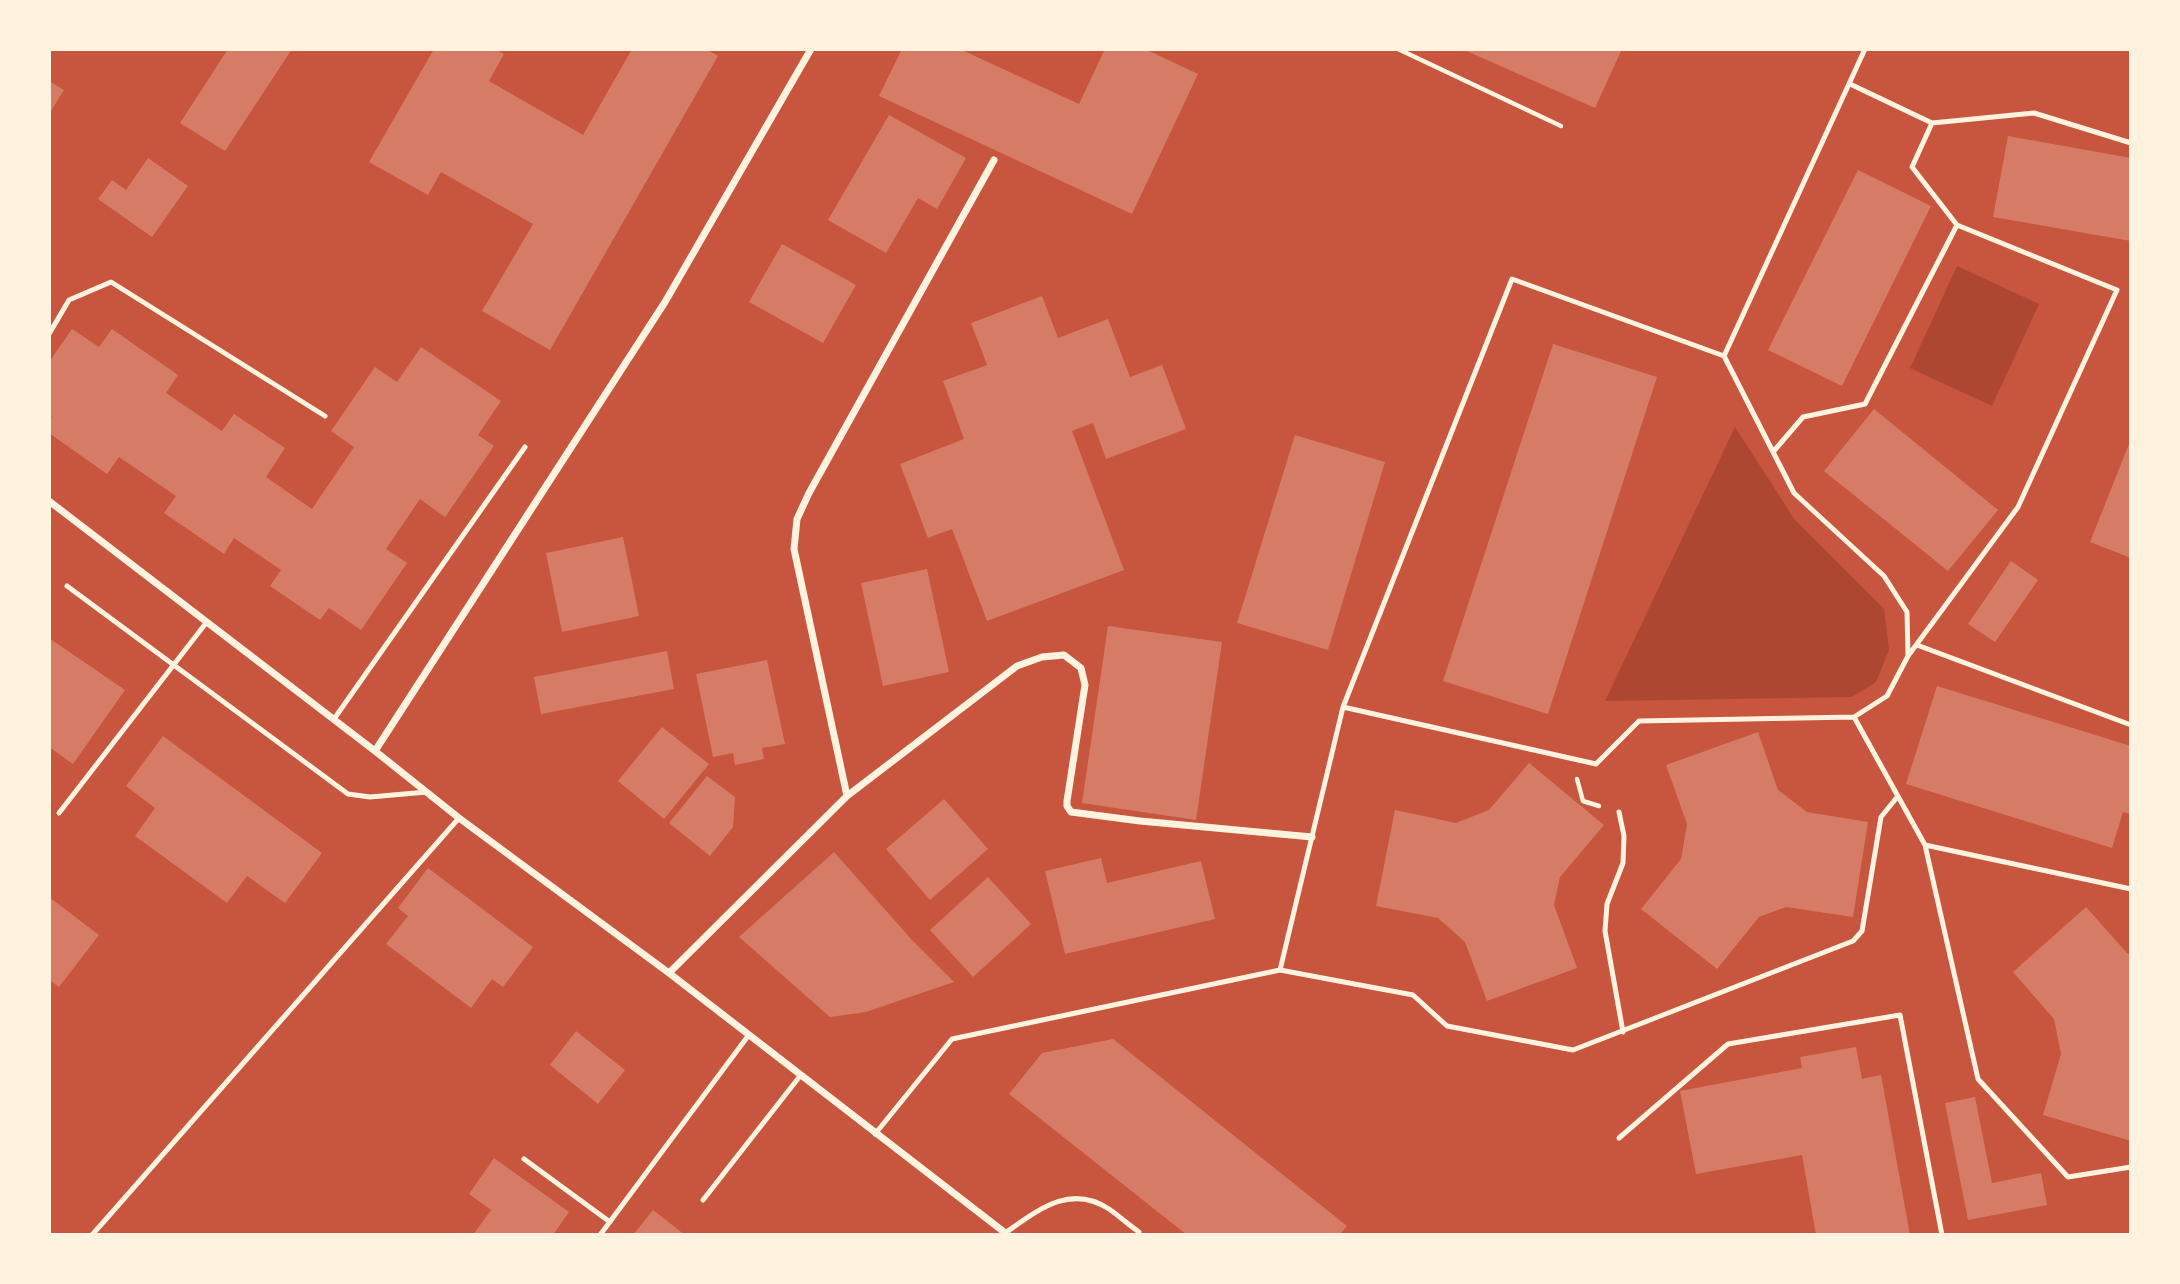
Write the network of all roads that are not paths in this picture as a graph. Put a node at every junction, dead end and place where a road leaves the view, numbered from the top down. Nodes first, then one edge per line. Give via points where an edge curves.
1 (811, 49) edge
2 (1865, 49) edge
3 (1850, 84) junction
4 (1932, 124) junction
5 (2131, 143) edge
6 (993, 160) dead end
7 (1957, 225) junction
8 (49, 334) edge
9 (1724, 356) junction
10 (325, 416) dead end
11 (525, 447) dead end
12 (1773, 452) junction
13 (49, 501) edge
14 (66, 586) dead end
15 (206, 622) junction
16 (1916, 645) junction
17 (1908, 656) junction
18 (172, 665) junction
19 (1343, 708) junction
20 (1854, 717) junction
21 (334, 719) junction
22 (2131, 725) edge
23 (375, 751) junction
24 (427, 792) junction
25 (847, 796) junction
26 (1898, 796) junction
27 (1619, 812) road end
28 (59, 813) dead end
29 (459, 818) junction
30 (1312, 836) junction
31 (1925, 845) junction
32 (2131, 889) edge
33 (1280, 970) junction
34 (669, 973) junction
35 (1623, 1032) junction
36 (748, 1036) junction
37 (800, 1076) junction
38 (875, 1134) junction
39 (1619, 1138) dead end
40 (524, 1159) dead end
41 (2131, 1167) edge
42 (703, 1200) dead end
43 (610, 1222) junction
44 (1139, 1232) dead end
45 (1006, 1234) edge
46 (92, 1235) edge
47 (600, 1235) edge
48 (1942, 1235) edge

1 - 23 street via 665,302
2 - 3 lane
3 - 4 lane
3 - 9 lane
4 - 5 lane via 2034,113
4 - 7 lane via 1912,167
6 - 25 street via 797,519 794,549
7 - 12 lane via 1864,404 1802,417
7 - 16 lane via 2117,290 2018,507
8 - 10 lane via 69,300 111,282
9 - 12 lane
9 - 19 lane via 1512,279
11 - 21 lane
12 - 17 lane via 1794,493 1884,576 1907,612
13 - 15 street
14 - 18 lane
15 - 18 lane
15 - 21 street
16 - 17 lane
16 - 22 lane
17 - 20 lane via 1887,696
18 - 24 lane via 348,794 370,797
18 - 28 lane
19 - 20 lane via 1596,764 1639,721
19 - 30 lane
20 - 26 lane
21 - 23 street
23 - 24 street
24 - 29 street
25 - 30 street via 1017,666 1042,657 1064,656 1081,668 1085,685 1067,801 1071,812
25 - 34 street
26 - 31 lane
26 - 35 lane via 1881,817 1862,931 1853,941
27 - 35 lane via 1623,863 1607,904 1605,932
29 - 34 street
29 - 46 lane
30 - 33 lane
31 - 32 lane
31 - 41 lane via 1978,1079 2068,1177
33 - 35 lane via 1413,995 1447,1026 1573,1050
33 - 38 lane via 952,1039
34 - 36 street
36 - 37 street
36 - 43 lane
37 - 38 street
37 - 42 lane
38 - 45 street
39 - 48 lane via 1728,1044 1900,1015
40 - 43 lane
43 - 47 lane
44 - 45 lane via 1107,1207 1066,1198 1047,1205

